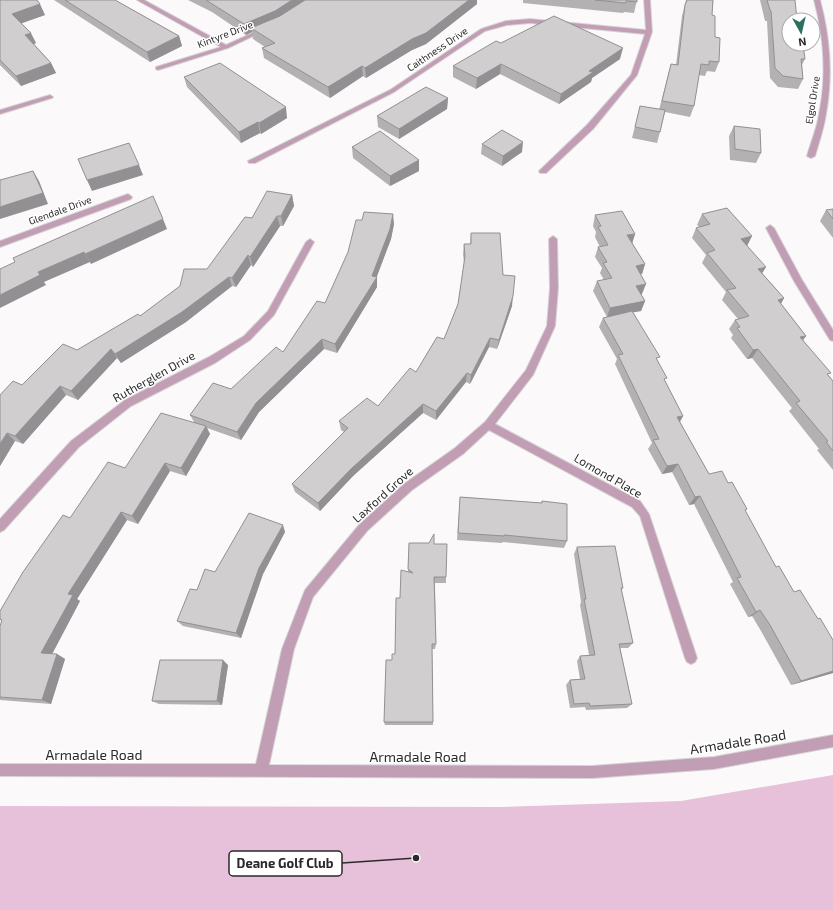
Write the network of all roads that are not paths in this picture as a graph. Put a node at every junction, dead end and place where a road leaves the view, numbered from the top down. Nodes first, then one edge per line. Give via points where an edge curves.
1 (140, 0) edge
2 (647, 0) edge
3 (817, 0) edge
4 (272, 26) edge
5 (649, 32) junction
6 (226, 47) junction
7 (158, 68) dead end
8 (50, 97) dead end
9 (0, 112) edge
10 (811, 156) dead end
11 (252, 161) dead end
12 (543, 171) dead end
13 (128, 196) dead end
14 (770, 228) dead end
15 (553, 239) dead end
16 (310, 242) dead end
17 (0, 244) edge
18 (833, 338) edge
19 (488, 425) junction
20 (0, 527) edge
21 (691, 658) dead end
22 (833, 741) edge
23 (0, 770) edge
24 (261, 771) junction

1 - 6 street
2 - 5 street
3 - 10 street, Elgol Drive via 826,54 827,83 823,114
4 - 6 street, Kintyre Drive
5 - 11 street, Caithness Drive via 530,21 506,23 483,30 392,91
5 - 12 street via 634,75 590,127
6 - 7 street, Kintyre Drive
8 - 9 street
13 - 17 street, Glendale Drive
14 - 18 street via 798,281
15 - 19 street, Laxford Grove via 554,288 550,326 530,372
16 - 20 street, Rutherglen Drive via 271,313 247,338 212,360 128,403 75,444
19 - 21 street, Lomond Place via 636,504 644,514
19 - 24 street, Laxford Grove via 459,451 408,487 369,523 309,594 288,649
22 - 24 street, Armadale Road via 714,763 592,772
23 - 24 street, Armadale Road

